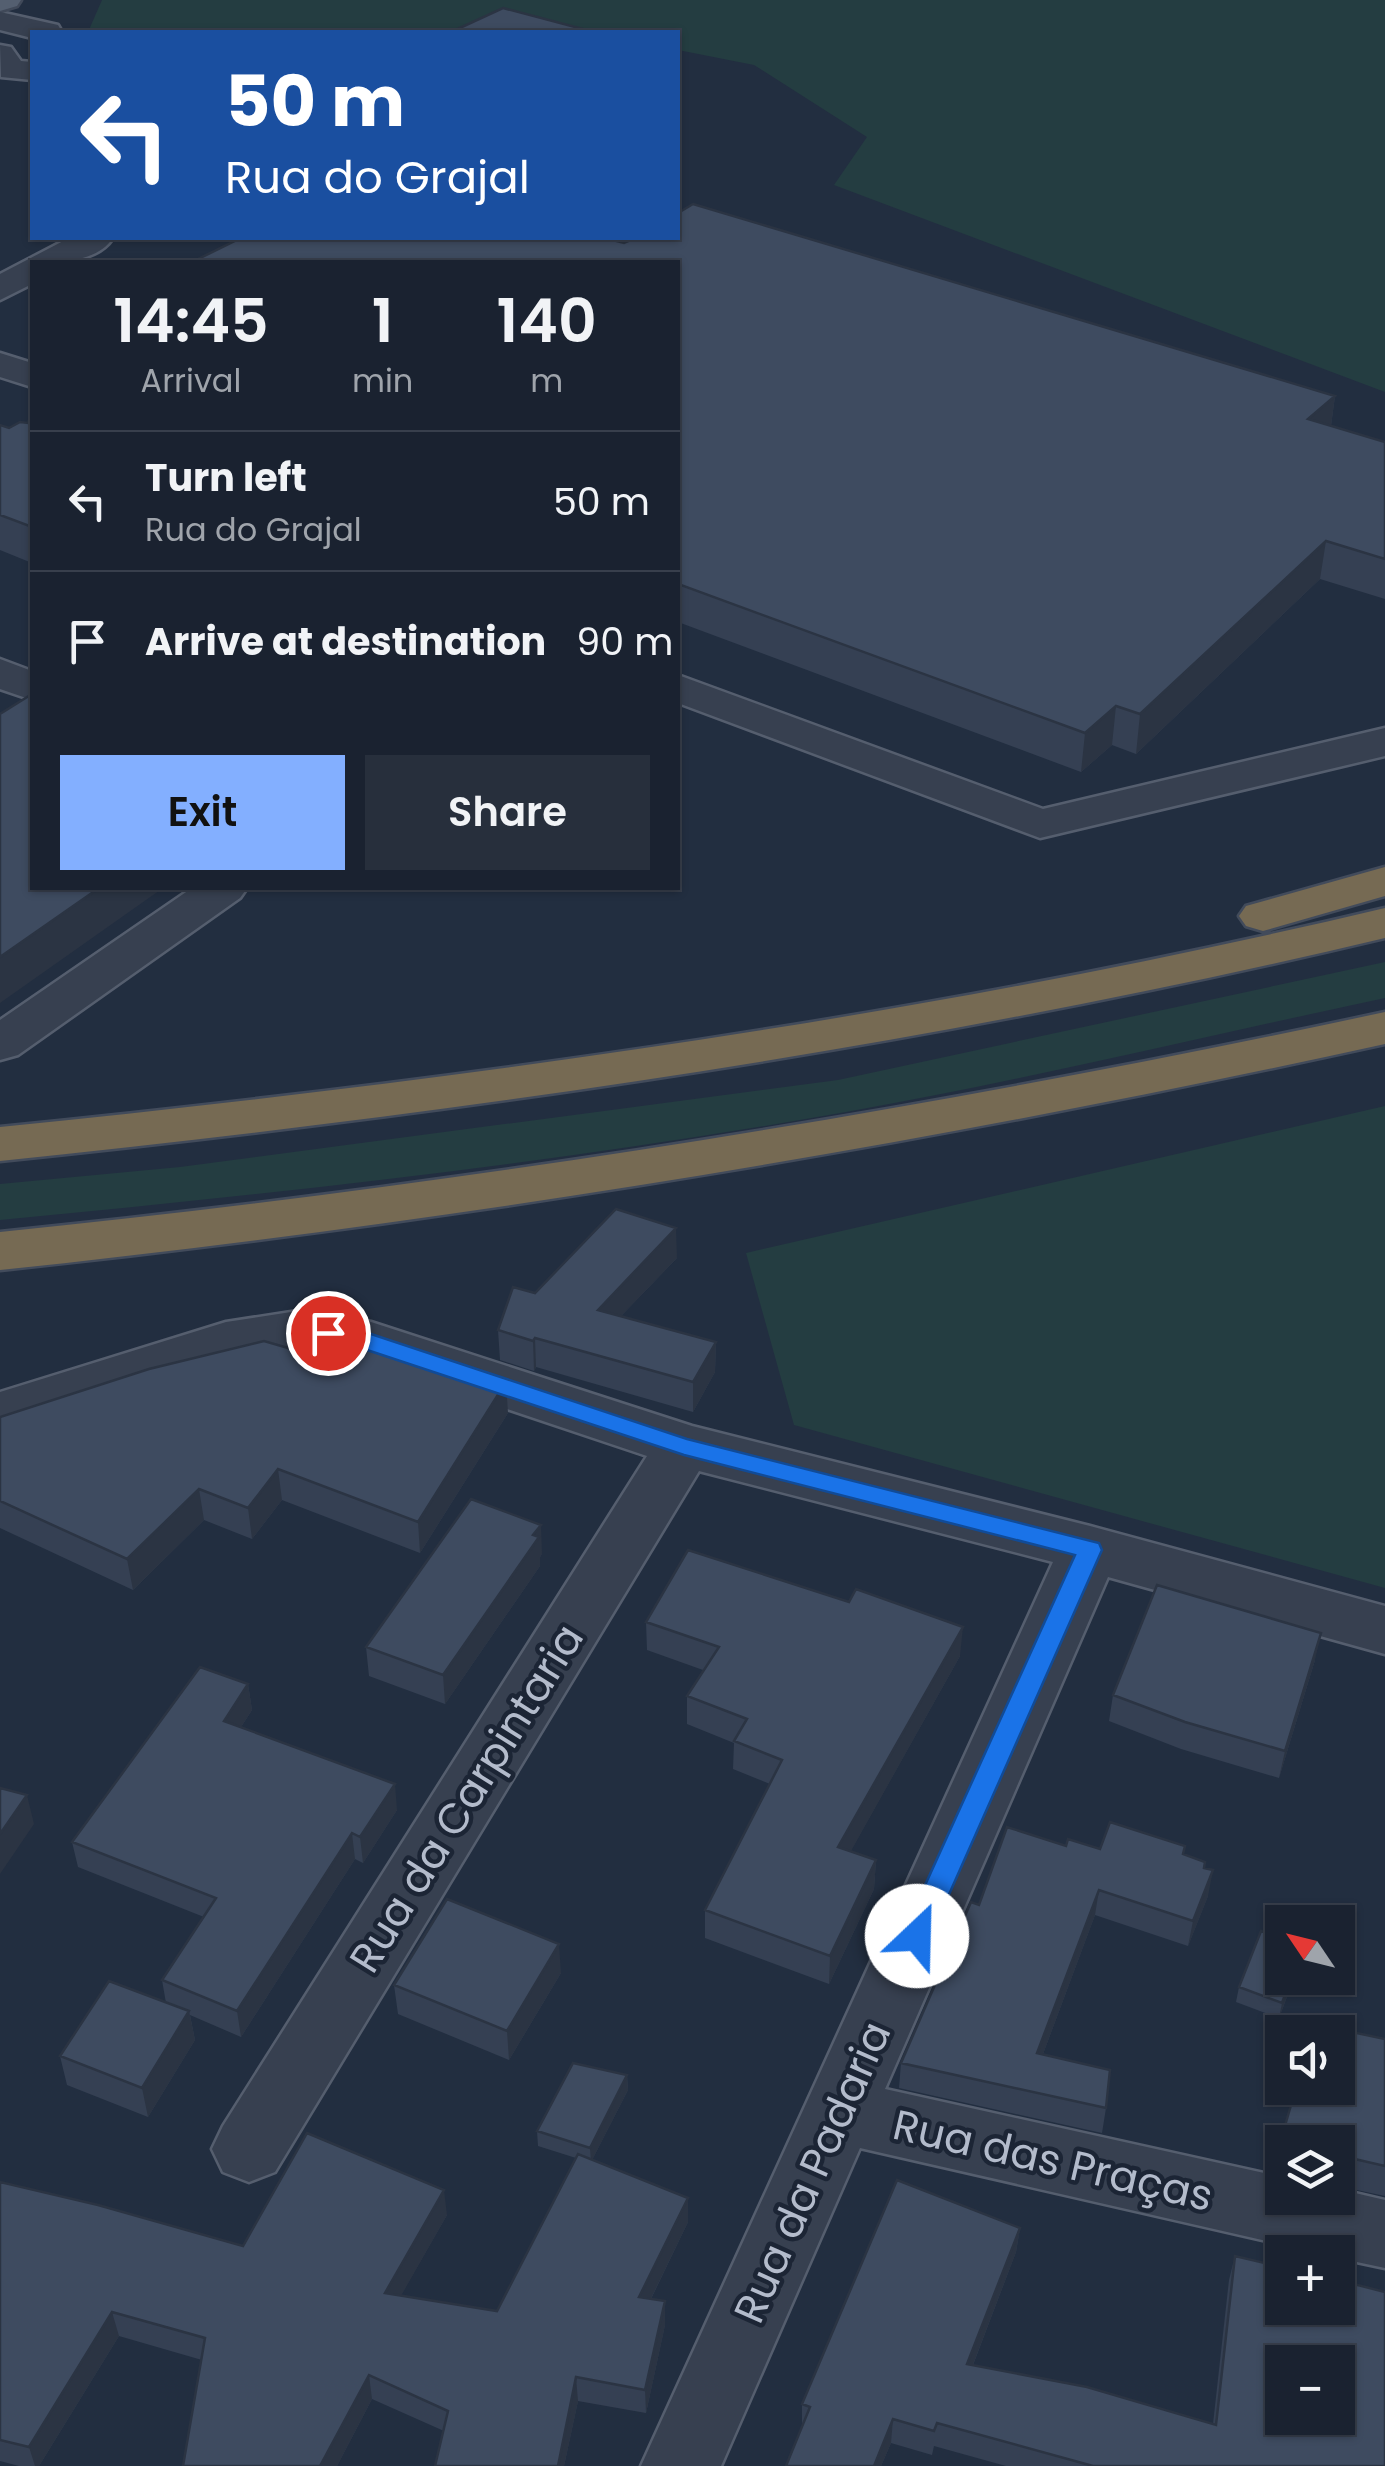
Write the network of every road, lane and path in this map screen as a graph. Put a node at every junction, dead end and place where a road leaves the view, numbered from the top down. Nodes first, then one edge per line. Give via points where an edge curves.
1 (0, 21) edge
2 (56, 23) edge
3 (92, 240) edge
4 (50, 260) edge
5 (30, 270) edge
6 (0, 289) edge
7 (0, 364) edge
8 (30, 375) edge
9 (0, 672) edge
10 (30, 685) edge
11 (680, 689) edge
12 (1385, 742) edge
13 (1385, 880) edge
14 (219, 890) edge
15 (1385, 922) edge
16 (957, 1010) junction
17 (1385, 1028) edge
18 (0, 1044) edge
19 (0, 1144) edge
20 (0, 1251) edge
21 (0, 1413) edge
22 (684, 1446) junction
23 (1090, 1550) junction
24 (1385, 1630) edge
25 (838, 2112) junction
26 (249, 2149) dead end
27 (1385, 2234) edge
28 (682, 2466) edge

1 - 2 street
3 - 4 street
5 - 6 street
7 - 8 street
9 - 10 street
11 - 12 street via 1040,824
13 - 16 highway
14 - 18 street
15 - 16 highway
16 - 19 highway via 383,1100
17 - 20 highway via 898,1127 194,1231
21 - 22 street via 226,1342 304,1330 351,1336
22 - 23 street
22 - 26 street, Rua da Carpintaria
23 - 24 street
23 - 25 street, Rua da Padaria
25 - 27 street, Rua das Praças
25 - 28 street, Rua da Padaria

